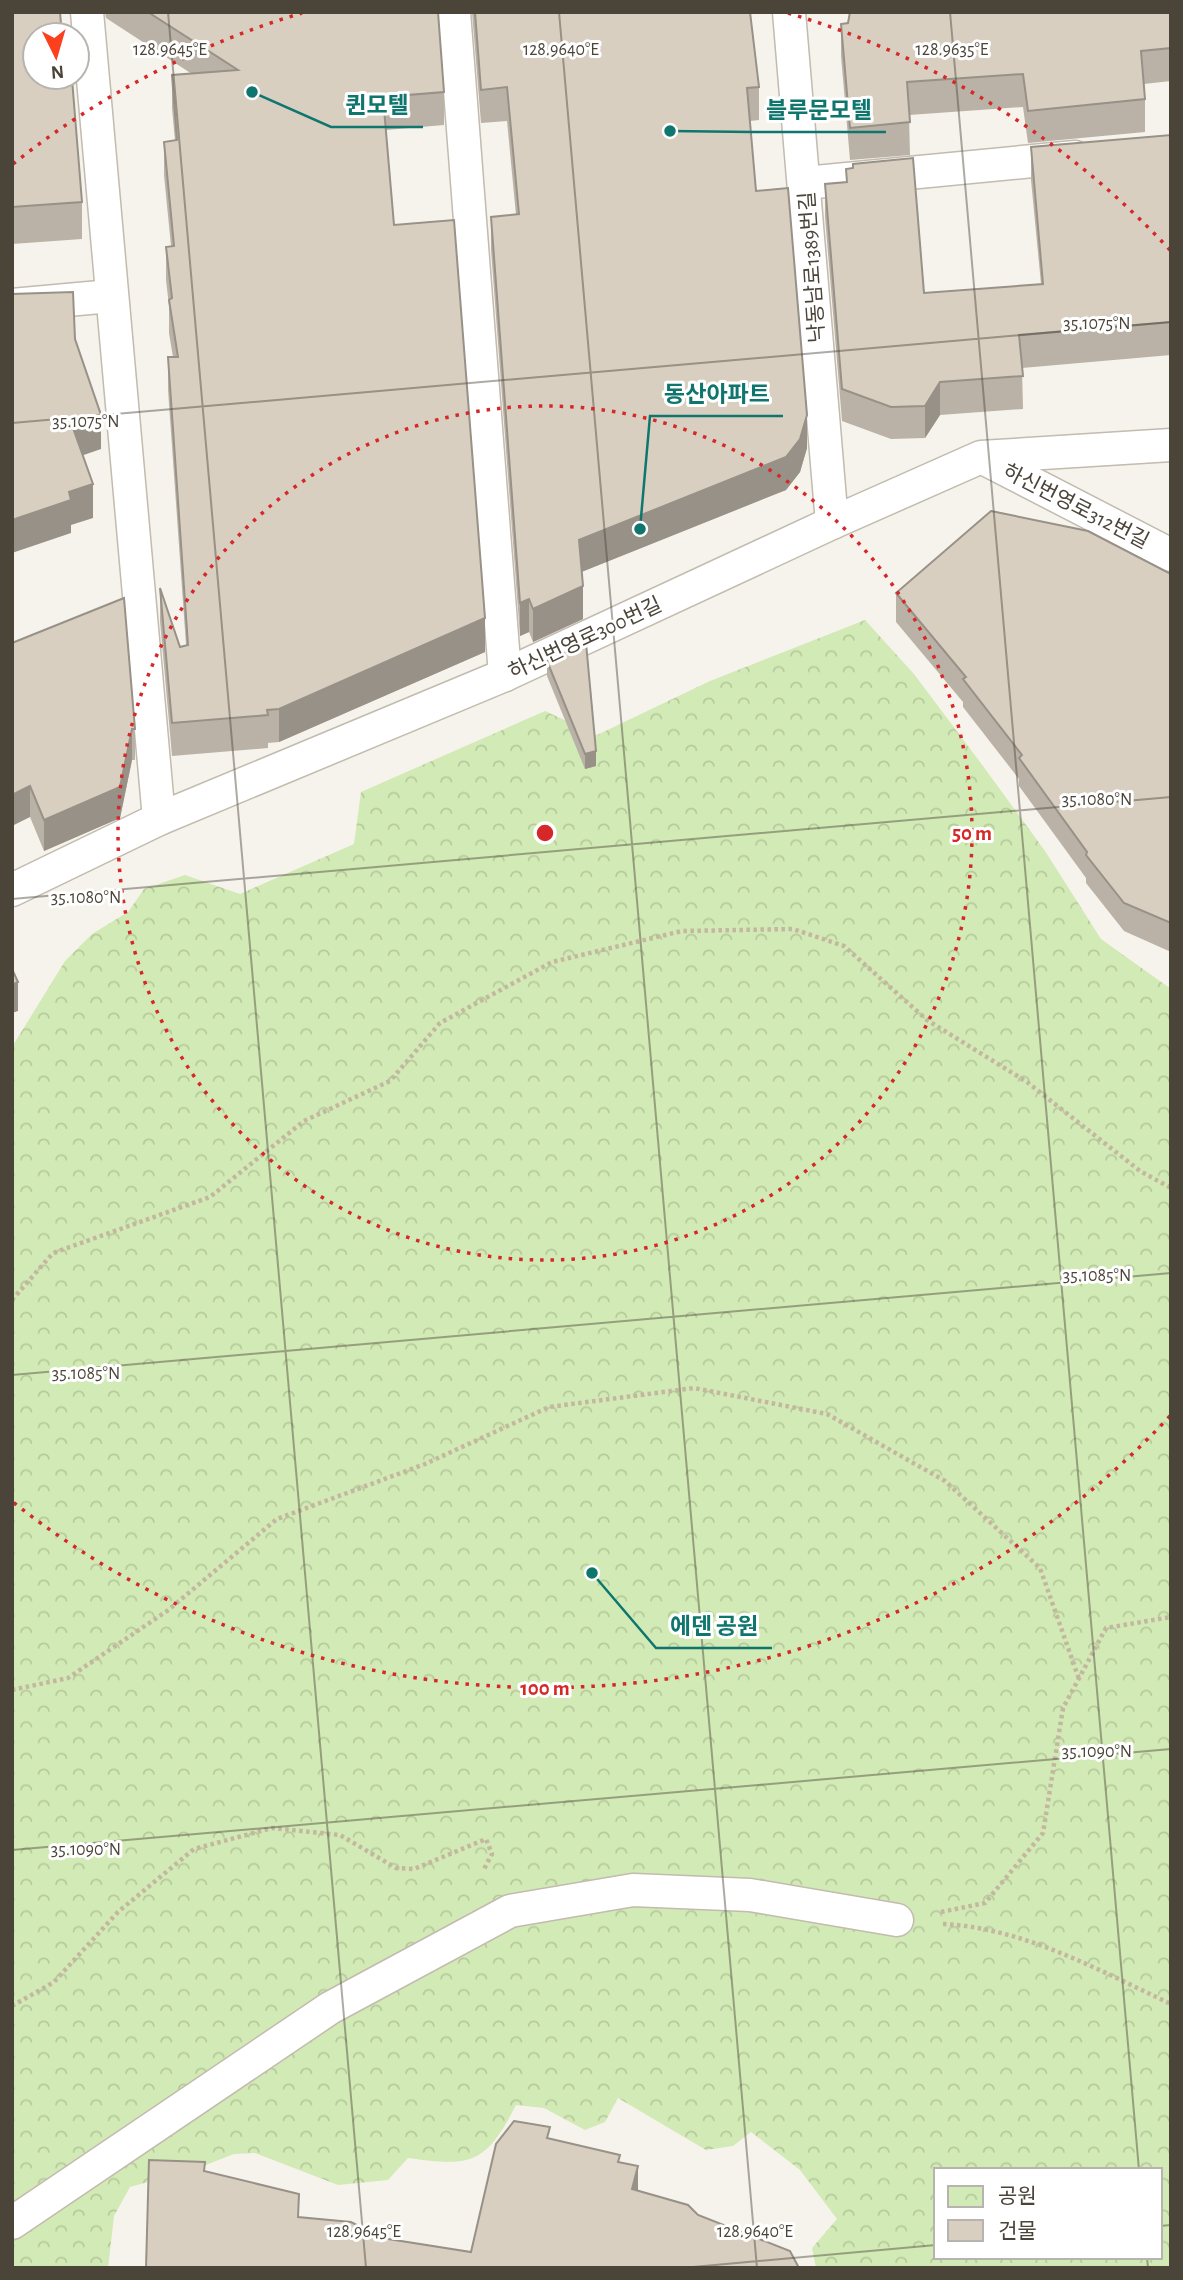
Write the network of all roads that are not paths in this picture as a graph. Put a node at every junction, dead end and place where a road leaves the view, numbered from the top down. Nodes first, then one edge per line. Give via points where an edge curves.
1 (87, 12) edge
2 (454, 12) edge
3 (789, 12) edge
4 (1103, 155) edge
5 (805, 183) junction
6 (111, 296) junction
7 (12, 305) edge
8 (1171, 445) edge
9 (981, 457) junction
10 (831, 523) junction
11 (1171, 555) edge
12 (505, 675) junction
13 (159, 819) junction
14 (12, 890) edge
15 (897, 1920) road end
16 (12, 2223) edge

1 - 6 lane
2 - 12 lane
3 - 5 lane, 낙동남로1389번길
4 - 5 lane
5 - 10 lane, 낙동남로1389번길
6 - 7 lane
6 - 13 lane via 127,608
8 - 9 lane, 하신번영로300번길
9 - 10 lane, 하신번영로300번길
9 - 11 lane, 하신번영로312번길
10 - 12 lane, 하신번영로300번길
12 - 13 lane, 하신번영로300번길
13 - 14 lane, 하신번영로300번길
15 - 16 lane via 750,1895 633,1890 510,1911 330,2008

